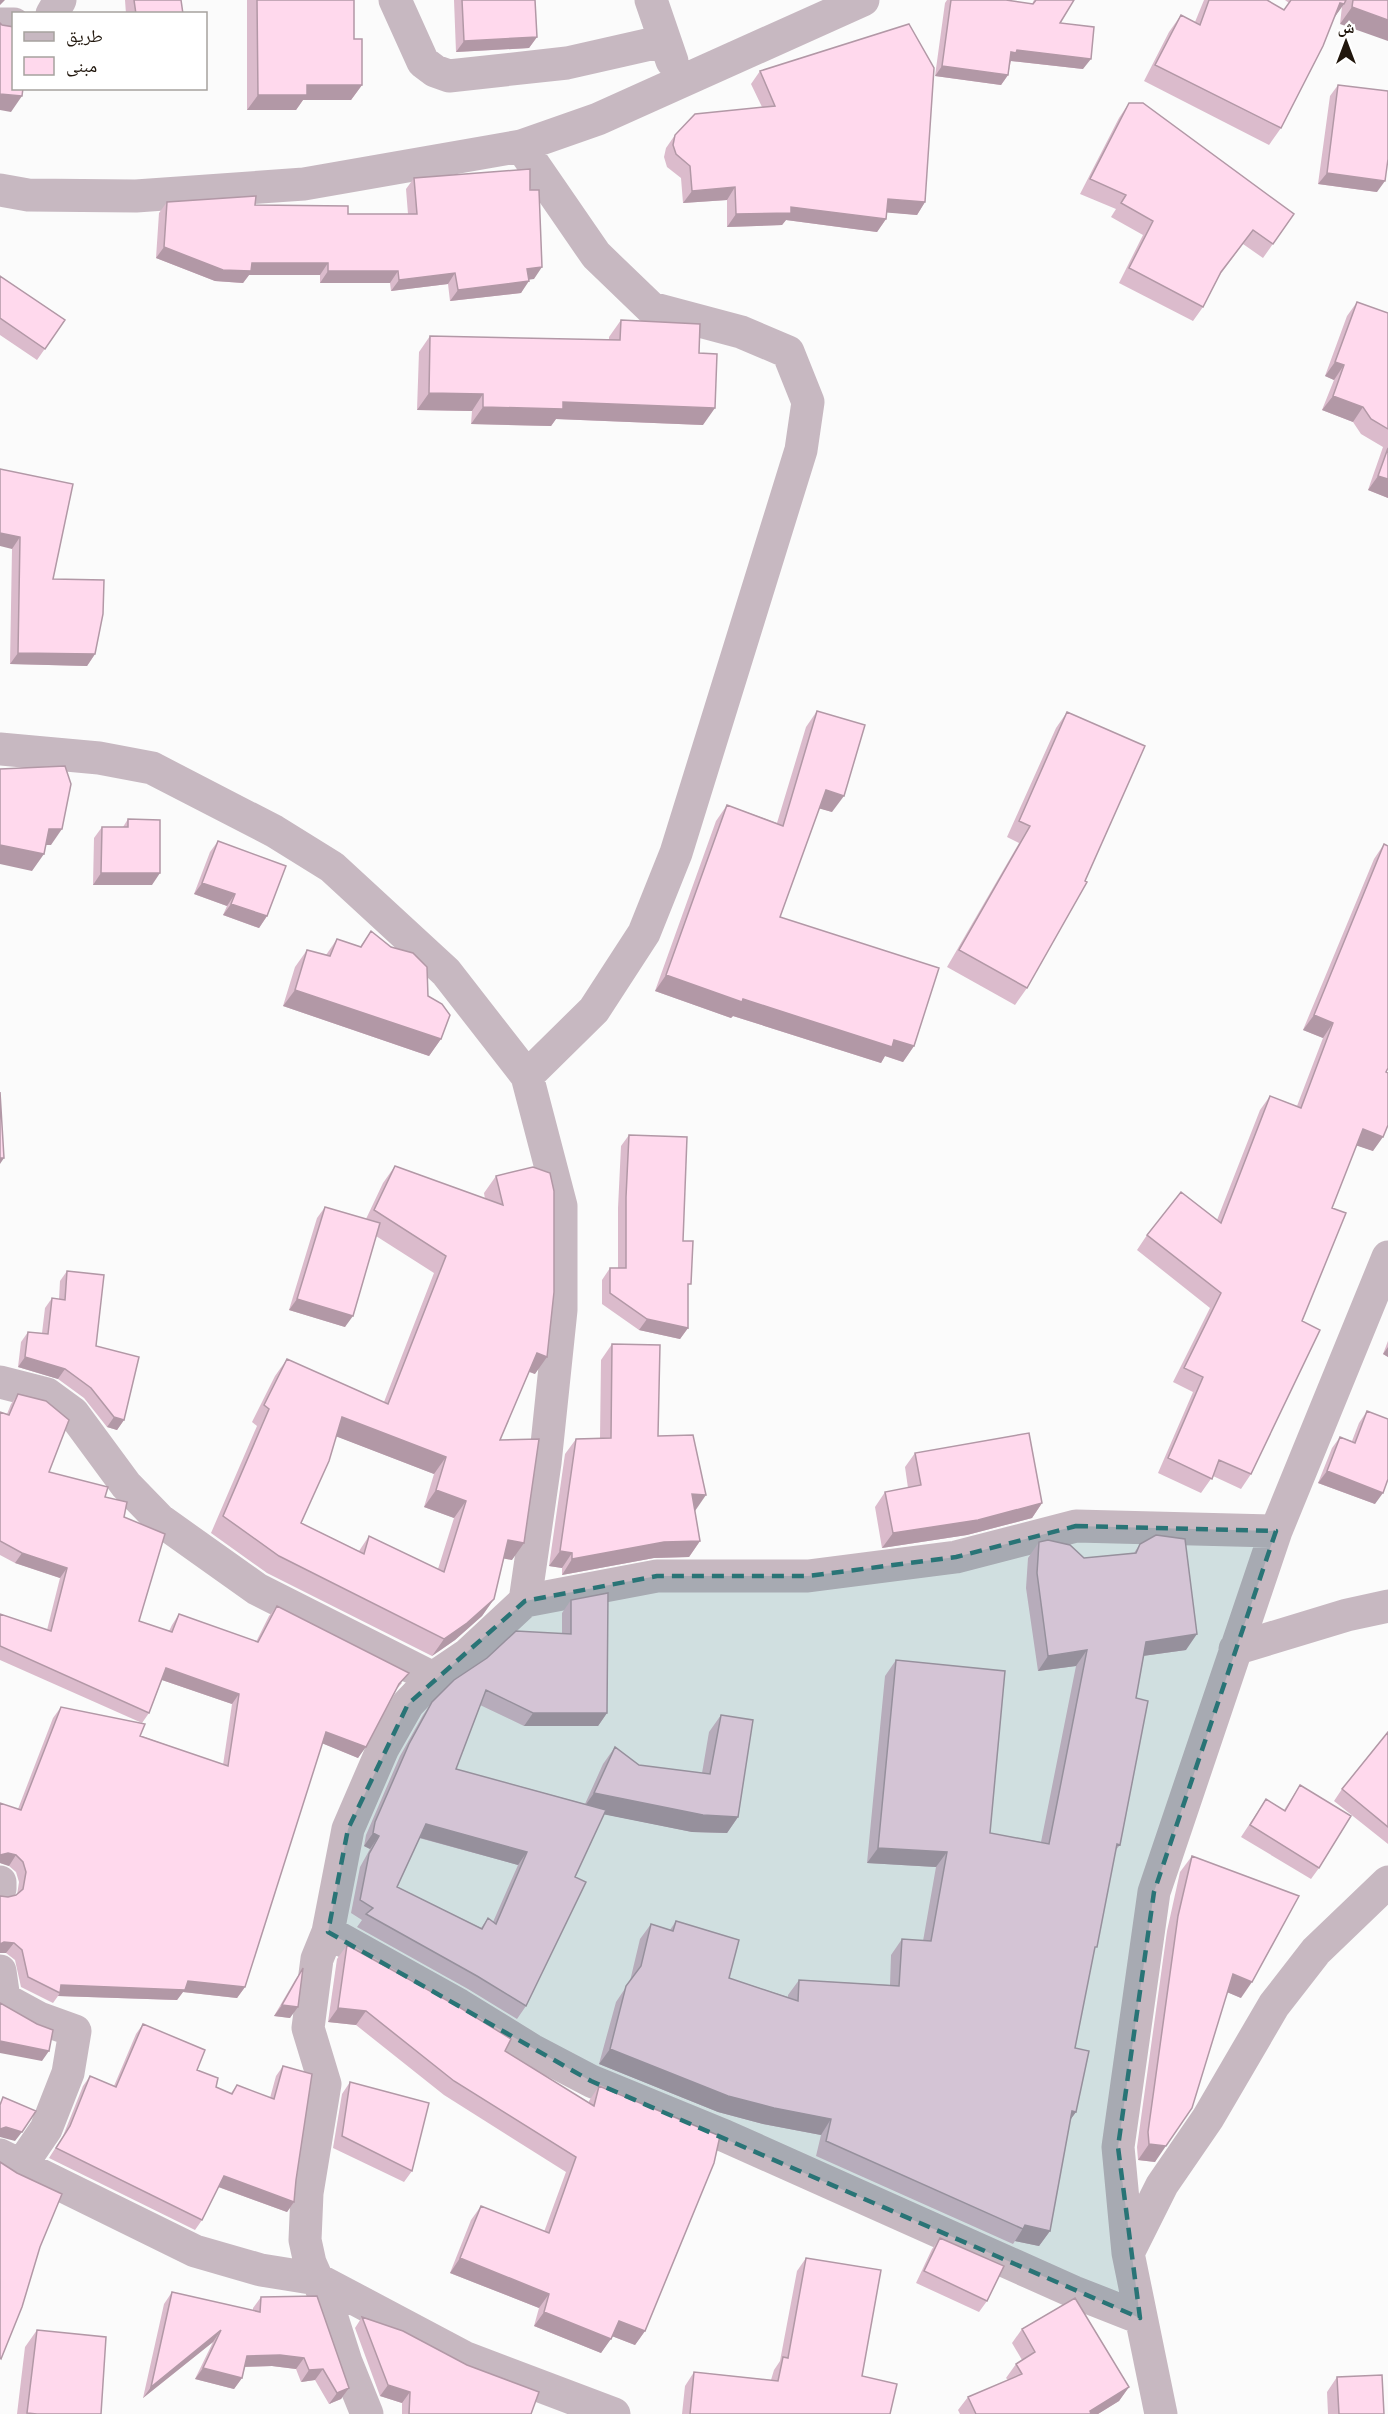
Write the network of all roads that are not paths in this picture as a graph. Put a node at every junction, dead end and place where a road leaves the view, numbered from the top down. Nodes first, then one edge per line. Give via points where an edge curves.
1 (395, 0) edge
2 (651, 0) edge
3 (863, 0) edge
4 (664, 41) junction
5 (679, 83) junction
6 (521, 146) junction
7 (0, 190) edge
8 (0, 749) edge
9 (527, 1076) junction
10 (1388, 1257) edge
11 (0, 1382) edge
12 (1275, 1531) junction
13 (525, 1600) junction
14 (1388, 1606) edge
15 (1235, 1649) junction
16 (433, 1678) junction
17 (0, 1882) edge
18 (1388, 1882) edge
19 (0, 1889) edge
20 (328, 1932) junction
21 (0, 1971) edge
22 (10, 2161) edge
23 (1128, 2253) junction
24 (317, 2279) junction
25 (1140, 2318) junction
26 (367, 2414) edge
27 (614, 2414) edge
28 (1161, 2414) edge

1 - 4 street via 423,62 449,76 567,63
2 - 4 street
3 - 5 street
4 - 5 street
5 - 6 street via 598,119
6 - 7 street via 304,184 136,196 28,195
6 - 9 street via 596,255 651,308 741,332 788,352 808,402 801,450 706,762 644,933 594,1010
8 - 9 street via 99,758 152,768 274,831 332,867 446,972
9 - 13 street via 561,1206 561,1310
10 - 12 street
11 - 16 street via 47,1394 73,1413 126,1485 160,1520 257,1589
12 - 13 street via 1076,1526 956,1557 808,1576 657,1576
12 - 15 street
13 - 16 street via 467,1655
14 - 15 street
15 - 23 street via 1154,1892 1118,2147
16 - 20 street via 408,1704 388,1739 348,1829
17 - 19 street
18 - 23 street via 1316,1951 1274,2005 1208,2118 1162,2185
20 - 24 street via 317,1959 308,2028 326,2084 307,2193 305,2240
20 - 25 street via 591,2081
21 - 22 street via 4,1999 75,2031 68,2073 46,2129
22 - 24 street via 195,2251 261,2270
23 - 25 street
24 - 26 street
24 - 27 street via 466,2358
25 - 28 street

